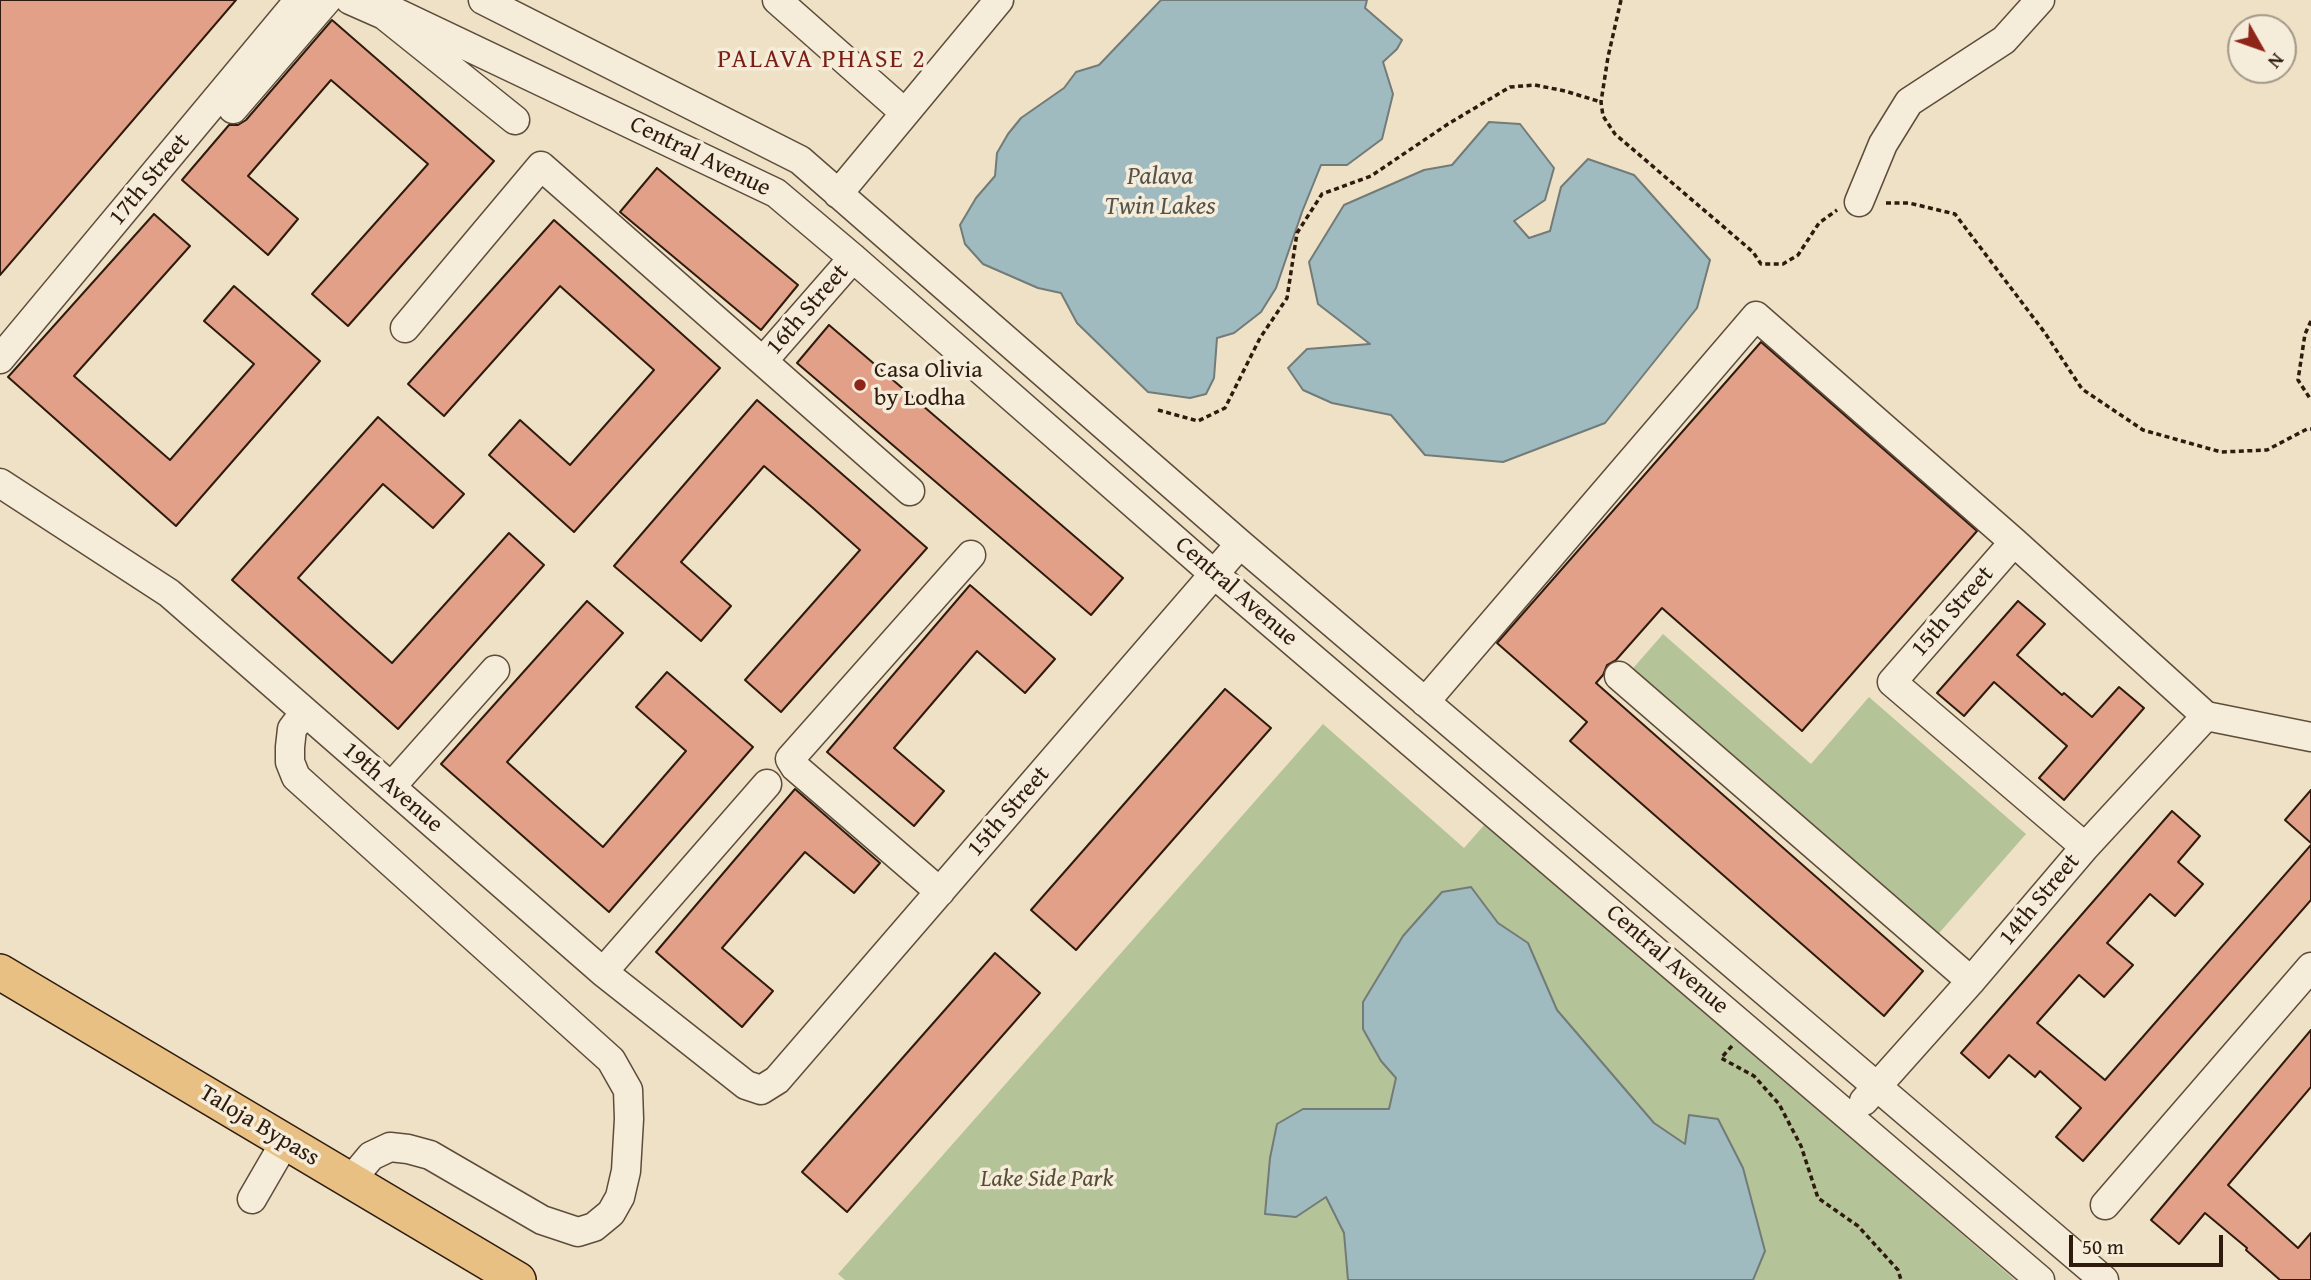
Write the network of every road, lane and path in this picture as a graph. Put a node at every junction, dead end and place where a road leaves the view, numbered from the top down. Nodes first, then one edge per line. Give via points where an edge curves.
1 (299, 0) edge
2 (327, 0) edge
3 (350, 0) edge
4 (370, 0) edge
5 (482, 0) edge
6 (777, 0) edge
7 (999, 0) edge
8 (1621, 0) edge
9 (2033, 3) edge
10 (1601, 102) junction
11 (905, 113) junction
12 (515, 120) dead end
13 (172, 153) junction
14 (838, 194) junction
15 (1859, 202) junction
16 (853, 258) junction
17 (2311, 321) edge
18 (405, 328) dead end
19 (0, 359) edge
20 (763, 362) junction
21 (2311, 400) edge
22 (1158, 410) dead end
23 (2311, 429) edge
24 (0, 483) edge
25 (910, 491) dead end
26 (2014, 542) junction
27 (1240, 544) junction
28 (971, 555) dead end
29 (1214, 574) junction
30 (495, 670) dead end
31 (1619, 676) dead end
32 (1425, 702) junction
33 (304, 712) junction
34 (2206, 716) junction
35 (2311, 737) edge
36 (767, 784) dead end
37 (391, 787) junction
38 (2085, 847) junction
39 (940, 892) junction
40 (2311, 967) edge
41 (0, 972) edge
42 (603, 972) junction
43 (1971, 981) junction
44 (1746, 1028) junction
45 (777, 1080) joint
46 (1876, 1088) junction
47 (1849, 1118) junction
48 (285, 1142) junction
49 (351, 1180) junction
50 (252, 1199) dead end
51 (2105, 1205) dead end
52 (518, 1280) edge
53 (1901, 1280) edge
54 (2040, 1280) edge
55 (2104, 1280) edge

1 - 13 street, 17th Street
2 - 13 street via 192,157 186,161
3 - 12 street via 384,15
4 - 16 street, Central Avenue via 776,193
5 - 14 street, Central Avenue via 800,160
6 - 11 street
7 - 11 street
8 - 10 path
9 - 15 street via 2004,40 1909,102 1883,144
10 - 15 path via 1615,134 1753,252 1761,264 1783,264 1798,255 1819,223
10 - 22 path via 1535,85 1510,87 1371,176 1322,194 1297,233 1287,298 1224,408 1198,421
11 - 14 street
13 - 19 street, 17th Street
14 - 27 street, Central Avenue
15 - 23 path via 1909,203 1955,214 2082,389 2144,430 2221,452 2267,450
16 - 20 street, 16th Street
16 - 29 street, Central Avenue
17 - 21 path via 2298,380
18 - 20 street via 541,166
20 - 25 street
24 - 33 street, 19th Avenue via 169,593
26 - 32 street via 1756,316
26 - 34 street
26 - 38 street, 15th Street via 1892,682
27 - 29 street, 15th Street
27 - 32 street, Central Avenue
28 - 39 street via 790,760
29 - 39 street, 15th Street
29 - 44 street, Central Avenue
30 - 37 street
31 - 43 street
32 - 46 street, Central Avenue
33 - 37 street, 19th Avenue
33 - 49 street via 292,729 290,762 296,777 611,1060 628,1090 626,1171 620,1197 611,1213 579,1232 542,1220 430,1155 408,1149 390,1147 371,1156
34 - 35 street
34 - 38 street, 14th Street
36 - 42 street
37 - 42 street, 19th Avenue
38 - 43 street, 14th Street
39 - 45 street, 15th Street
40 - 51 street
41 - 48 main road, Taloja Bypass
42 - 45 street, 19th Avenue via 746,1085 761,1090
43 - 46 street, 14th Street
44 - 47 street, Central Avenue
44 - 53 path via 1721,1058 1754,1076 1779,1104 1801,1146 1818,1198 1858,1226 1898,1270
46 - 47 street, 14th Street
46 - 55 street, Central Avenue
47 - 54 street, Central Avenue
48 - 49 main road, Taloja Bypass
48 - 50 street
49 - 52 main road, Taloja Bypass

